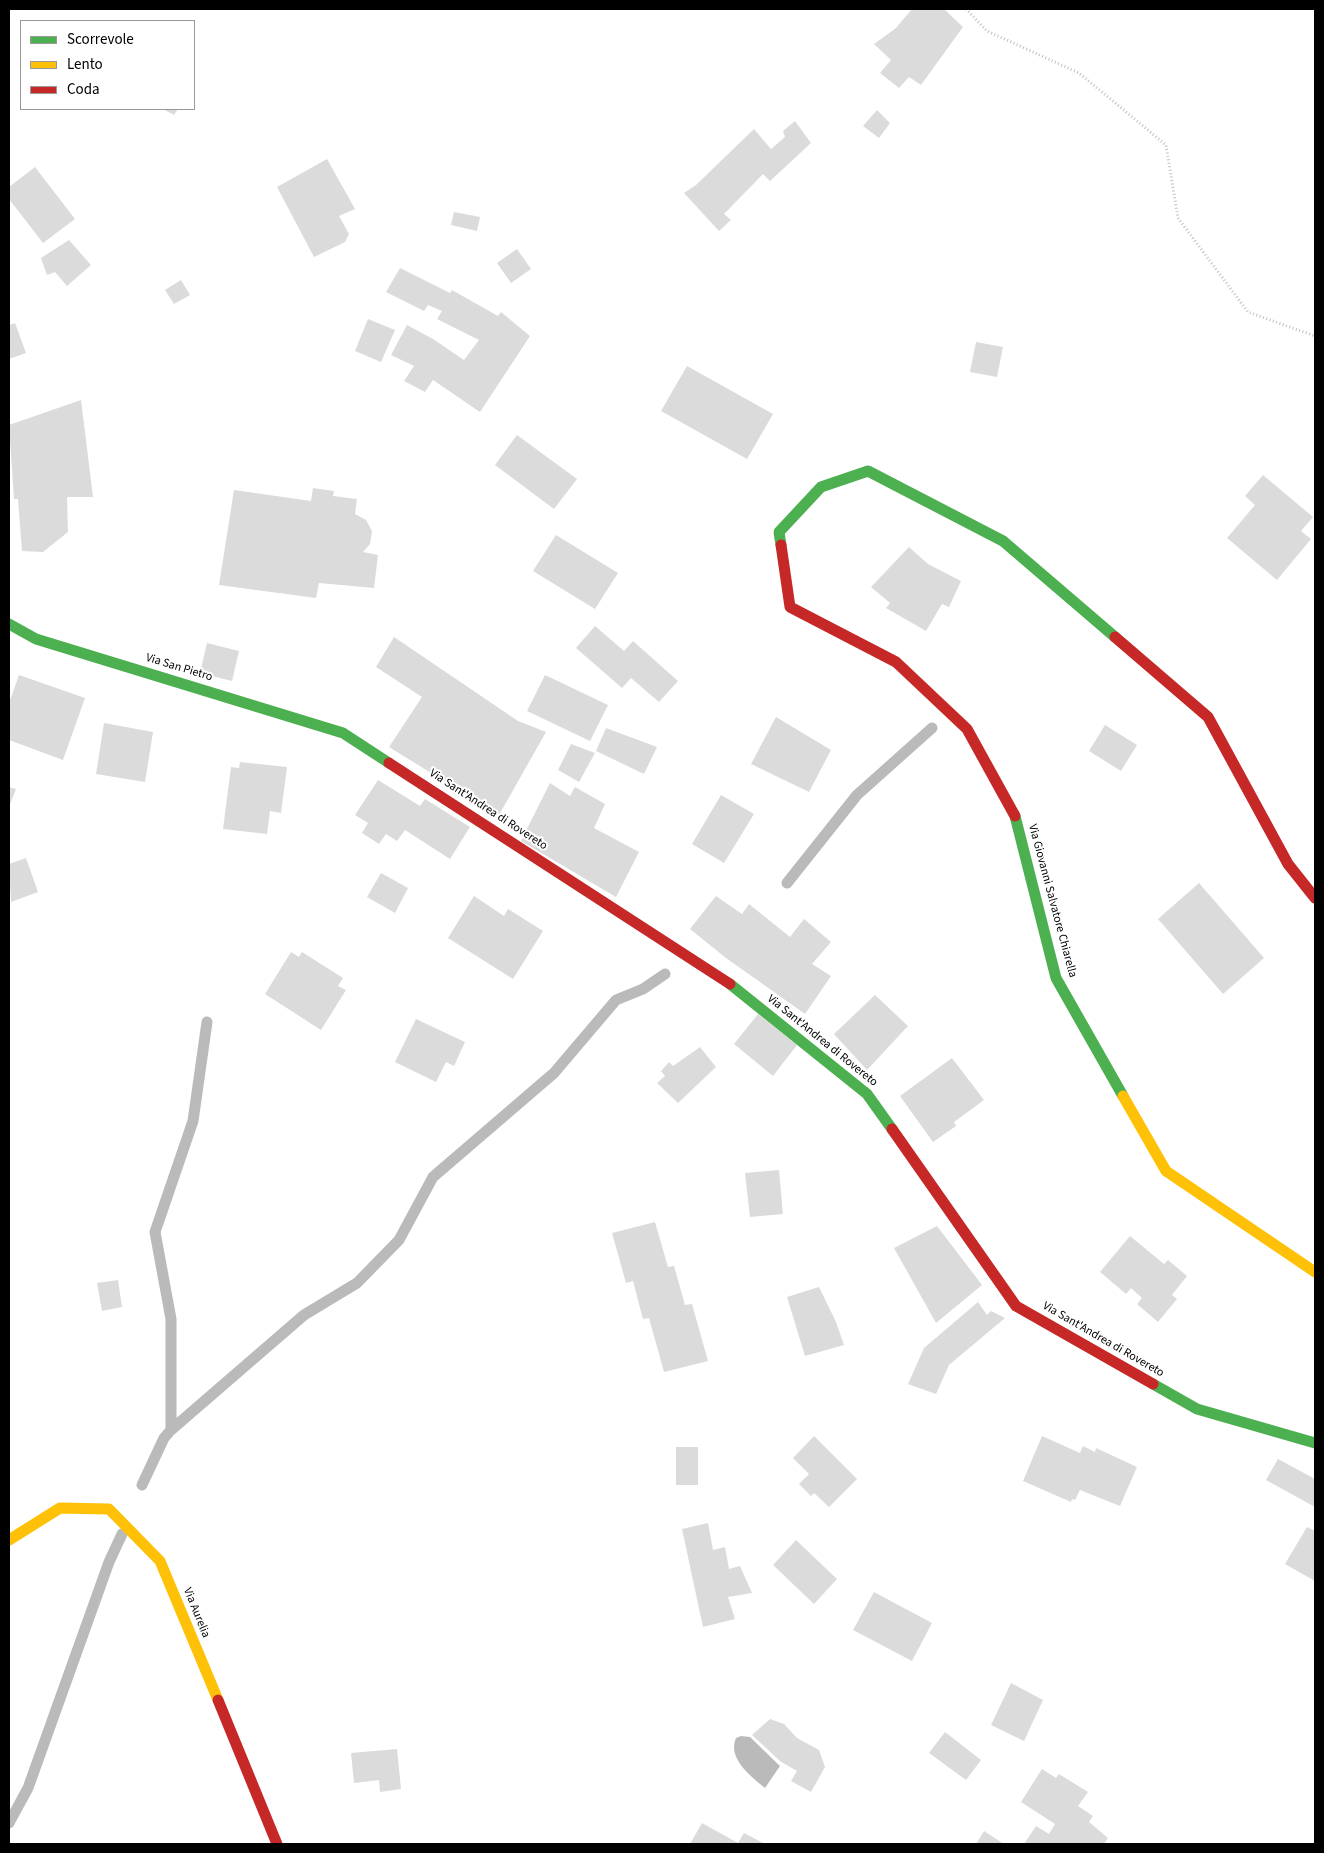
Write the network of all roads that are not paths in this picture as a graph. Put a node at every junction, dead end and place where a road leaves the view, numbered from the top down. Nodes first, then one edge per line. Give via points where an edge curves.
1 (9, 624) edge
2 (343, 733) joint
3 (1315, 898) edge
4 (1315, 1272) edge
5 (1315, 1443) edge
6 (9, 1540) edge
7 (277, 1844) edge

1 - 2 street, Via San Pietro via 36,639
2 - 5 street, Via Sant'Andrea di Rovereto via 722,977 868,1094 1016,1306 1197,1409
3 - 4 street, Via Giovanni Salvatore Chiarella via 1288,864 1208,717 1004,541 868,471 821,486 779,532 790,607 896,662 967,729 1017,820 1056,978 1166,1171
6 - 7 street, Via Aurelia via 60,1508 109,1509 160,1561

